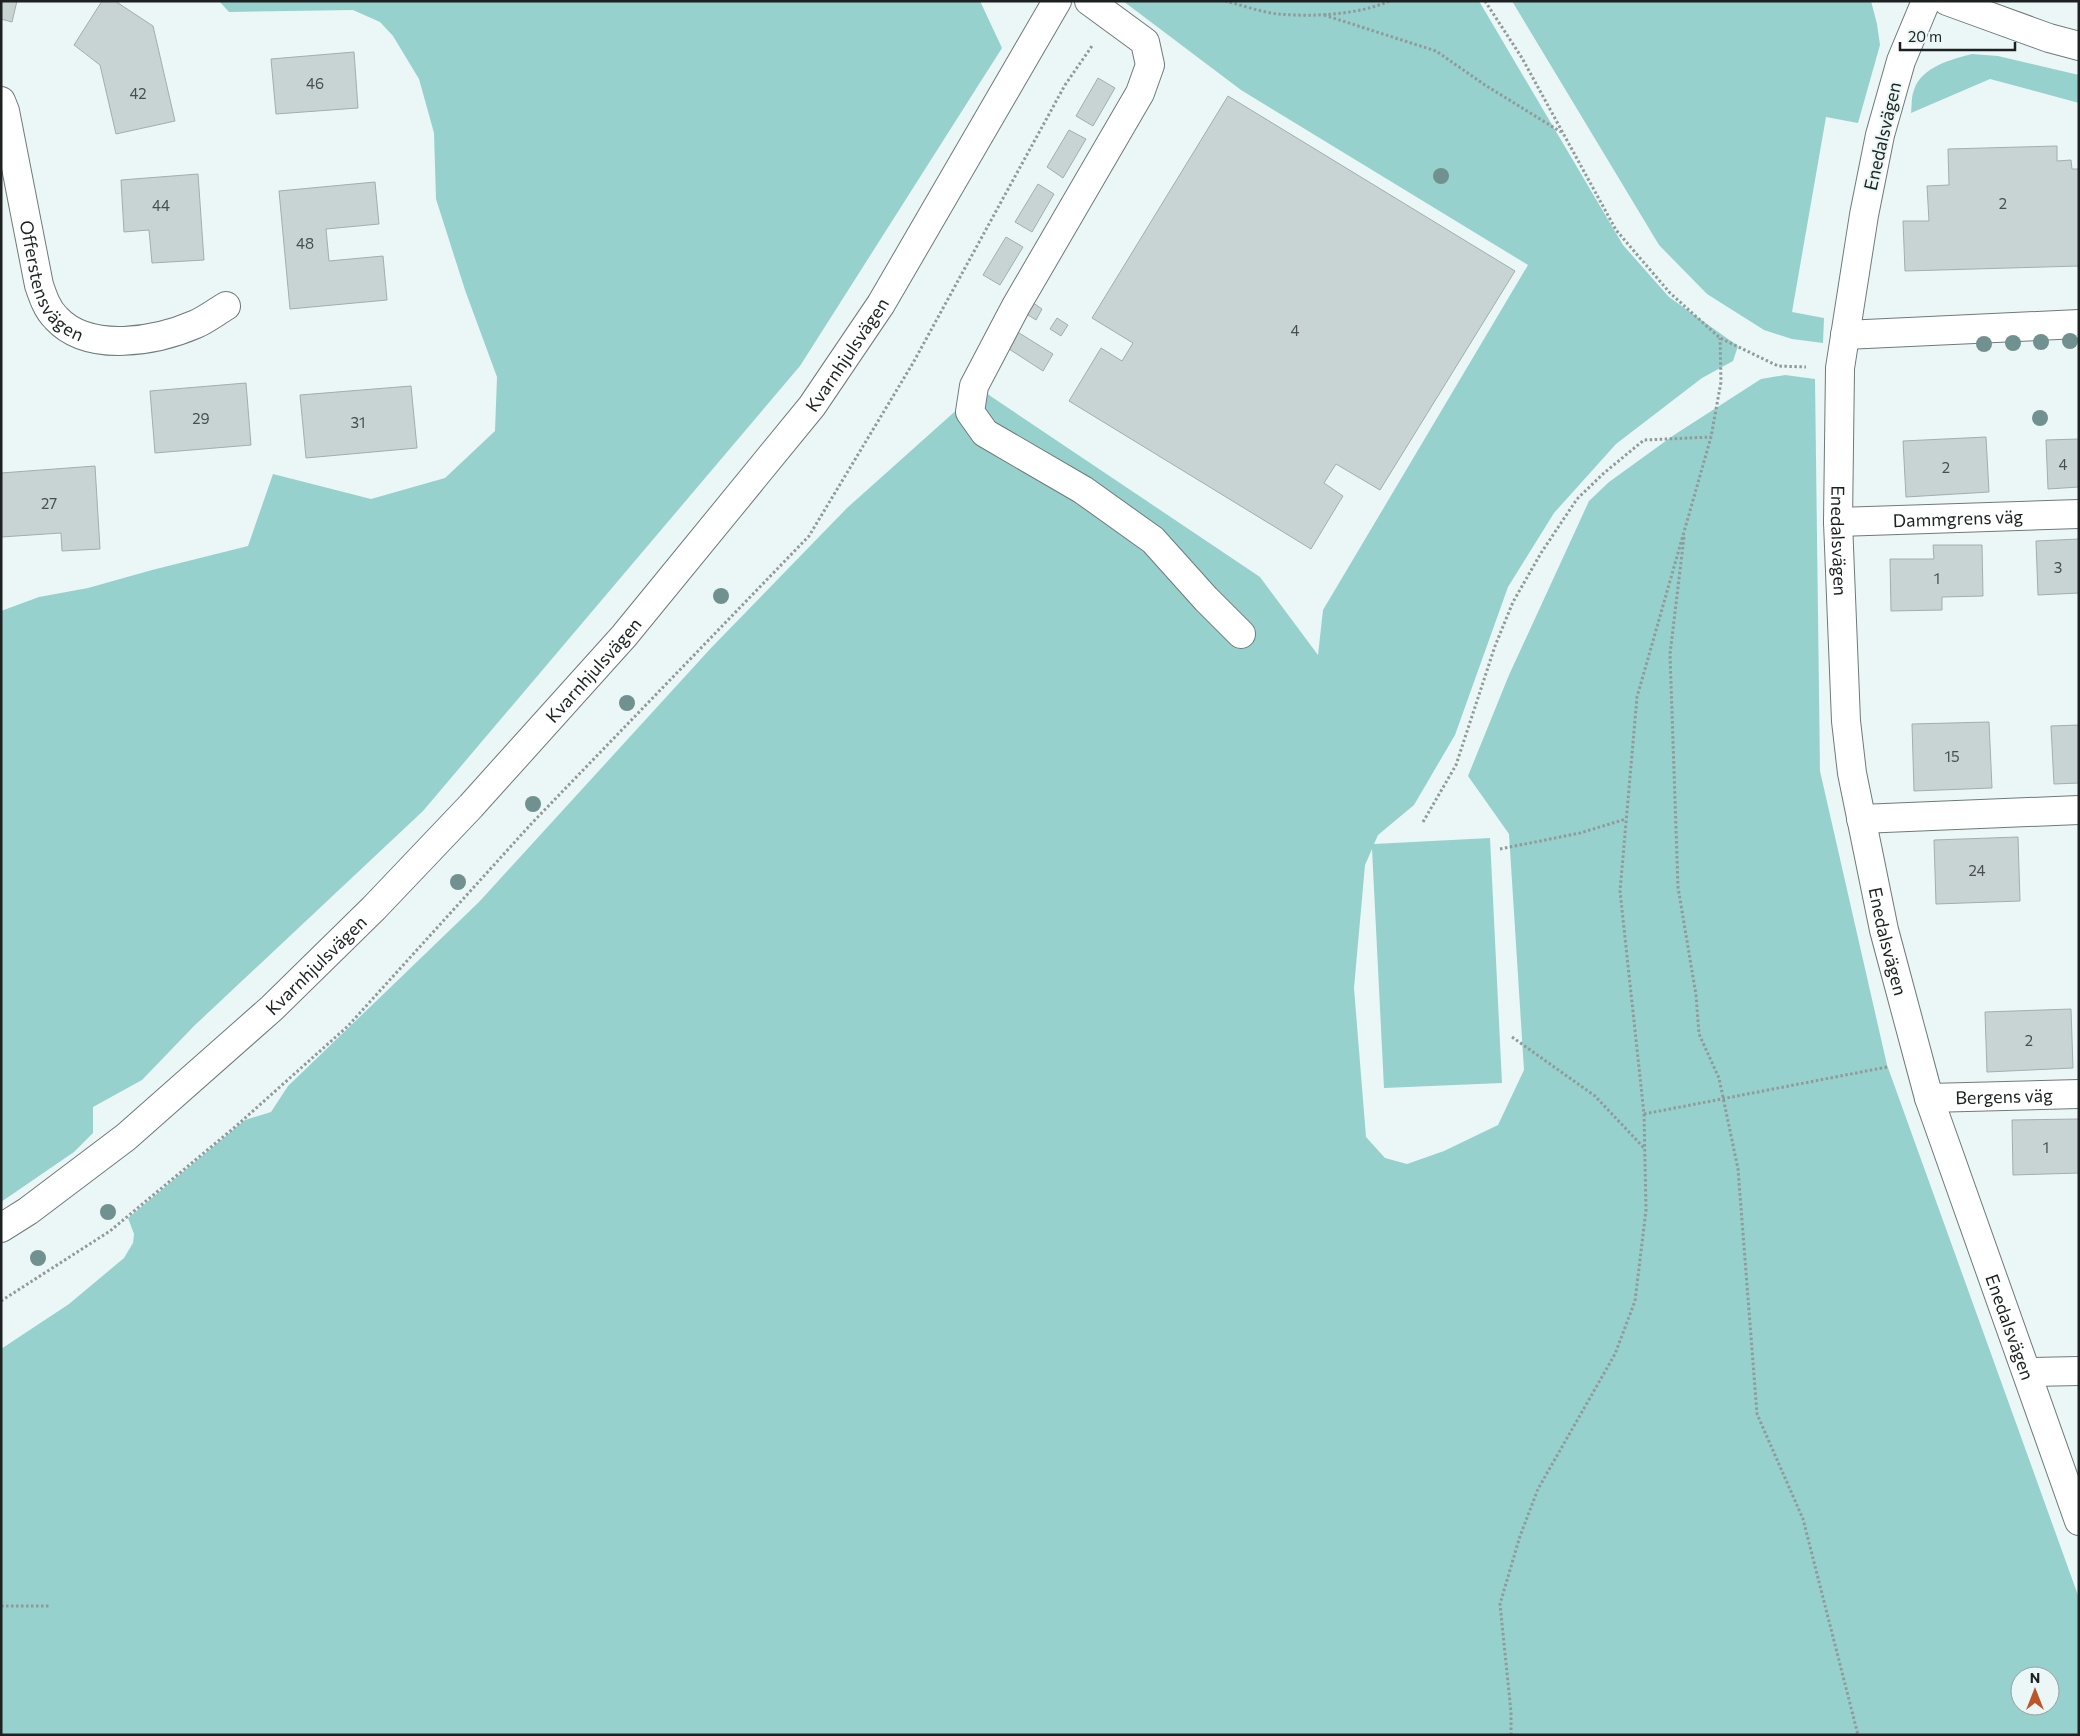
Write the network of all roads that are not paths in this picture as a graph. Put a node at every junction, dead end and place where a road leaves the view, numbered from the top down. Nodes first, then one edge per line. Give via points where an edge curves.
1 (1056, 1) edge
2 (1089, 1) edge
3 (1926, 1) edge
4 (1947, 1) edge
5 (2079, 46) edge
6 (1, 101) edge
7 (226, 306) dead end
8 (2079, 324) edge
9 (1845, 335) junction
10 (2079, 514) edge
11 (1838, 522) junction
12 (1241, 634) dead end
13 (2079, 810) edge
14 (1862, 819) junction
15 (2079, 1094) edge
16 (1929, 1098) junction
17 (1, 1228) edge
18 (2079, 1371) edge
19 (2027, 1372) junction
20 (2079, 1521) edge

1 - 17 street, Kvarnhjulsvägen via 881,304 812,406 624,636 471,806 272,1008 126,1137
2 - 12 street via 1146,42 1150,64 1140,93 1016,306 974,386 970,412 985,433 1083,490 1153,540
3 - 9 street, Enedalsvägen via 1901,61 1880,135
4 - 5 street
6 - 7 street, Offerstensvägen via 39,284 46,304 56,318 84,337 120,342 166,334
8 - 9 street
9 - 11 street, Enedalsvägen via 1840,368
10 - 11 street, Dammgrens väg
11 - 14 street, Enedalsvägen via 1846,721
13 - 14 street
14 - 16 street, Enedalsvägen via 1884,930
15 - 16 street, Bergens väg
16 - 19 street, Enedalsvägen
18 - 19 street
19 - 20 street, Enedalsvägen

